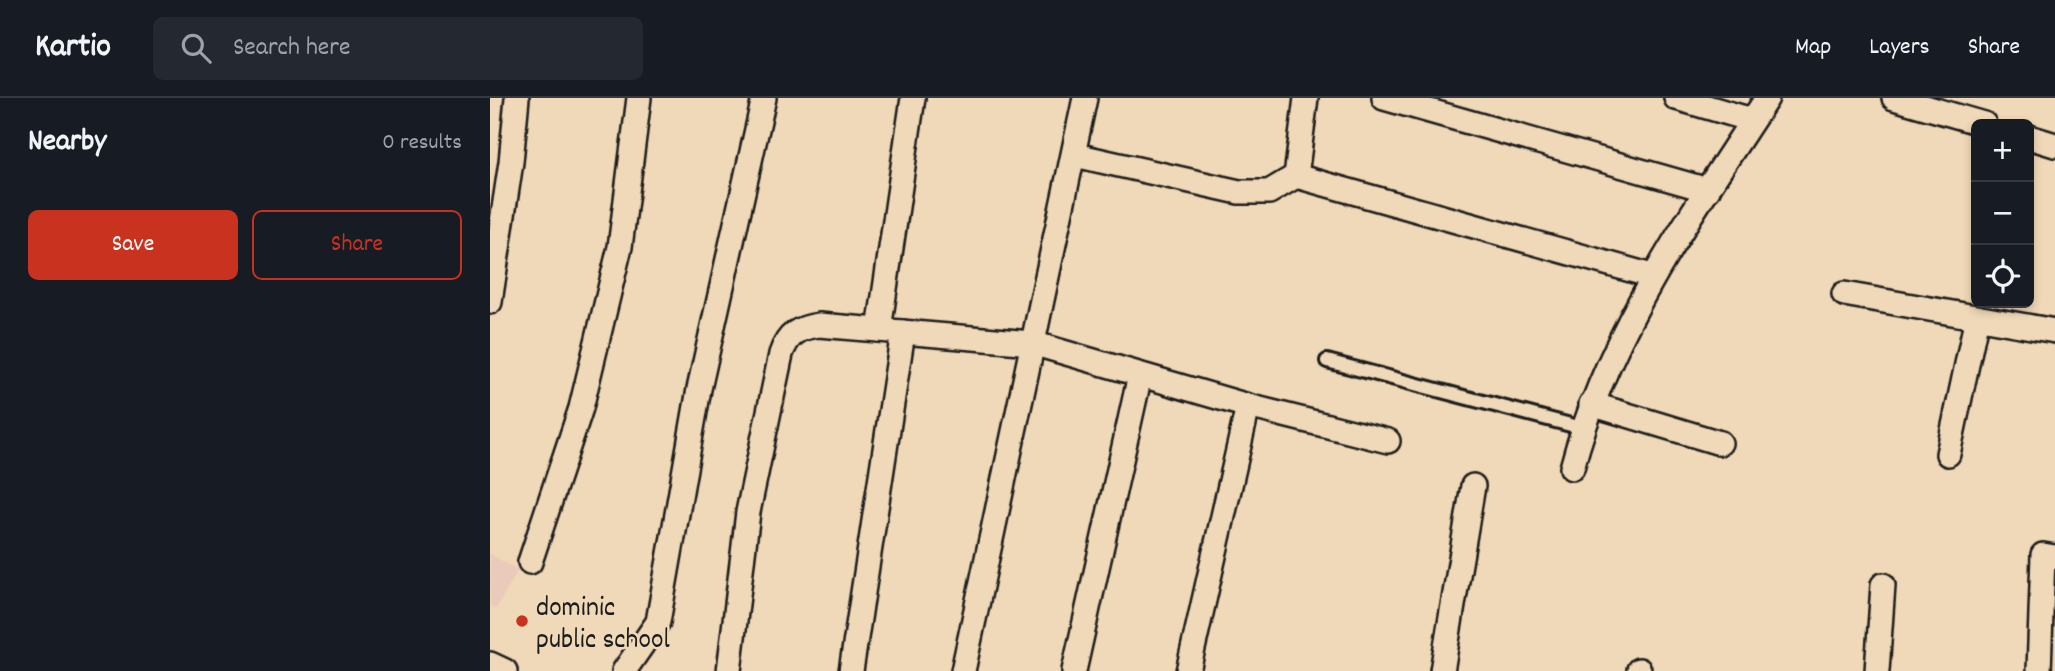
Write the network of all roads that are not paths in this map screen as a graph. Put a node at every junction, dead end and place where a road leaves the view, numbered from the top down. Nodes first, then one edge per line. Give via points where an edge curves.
1 (517, 98) edge
2 (639, 98) edge
3 (764, 98) edge
4 (913, 98) edge
5 (1084, 98) edge
6 (1306, 98) edge
7 (1384, 98) edge
8 (1676, 98) edge
9 (1767, 98) edge
10 (1894, 98) edge
11 (1752, 120) junction
12 (1971, 120) edge
13 (2034, 139) edge
14 (2055, 145) edge
15 (1075, 155) junction
16 (501, 161) edge
17 (1296, 176) junction
18 (1708, 190) junction
19 (1652, 276) junction
20 (1844, 294) dead end
21 (490, 302) edge
22 (1977, 317) junction
23 (880, 330) junction
24 (2055, 331) edge
25 (903, 332) junction
26 (1032, 343) junction
27 (1327, 361) dead end
28 (1140, 375) junction
29 (1591, 404) junction
30 (1248, 406) junction
31 (1582, 428) junction
32 (1388, 441) dead end
33 (1720, 443) dead end
34 (1948, 454) dead end
35 (1572, 468) dead end
36 (1473, 486) dead end
37 (2055, 557) edge
38 (530, 562) dead end
39 (1883, 584) dead end
40 (2045, 660) edge
41 (490, 664) edge
42 (505, 671) edge
43 (624, 671) edge
44 (729, 671) edge
45 (851, 671) edge
46 (963, 671) edge
47 (1074, 671) edge
48 (1188, 671) edge
49 (1442, 671) edge
50 (1877, 671) edge

1 - 16 street
2 - 38 street via 620,247 581,408
3 - 43 street via 699,389 658,622
4 - 23 street
5 - 15 street
6 - 17 street
7 - 18 street
8 - 11 street
9 - 11 street
10 - 12 street
11 - 18 street
13 - 14 street
15 - 17 street via 1248,193 1269,192
15 - 26 street
16 - 21 street
17 - 19 street
18 - 19 street
19 - 29 street
20 - 22 street
22 - 24 street
22 - 34 street
23 - 25 street
23 - 44 street via 819,325 793,332 786,340 747,512
25 - 26 street
25 - 45 street
26 - 28 street
26 - 46 street
27 - 31 lane
28 - 30 street
28 - 47 street
29 - 31 street
29 - 33 street
30 - 32 street
30 - 48 street
31 - 35 street
36 - 49 street
37 - 40 street via 2043,555
39 - 50 street
41 - 42 street

